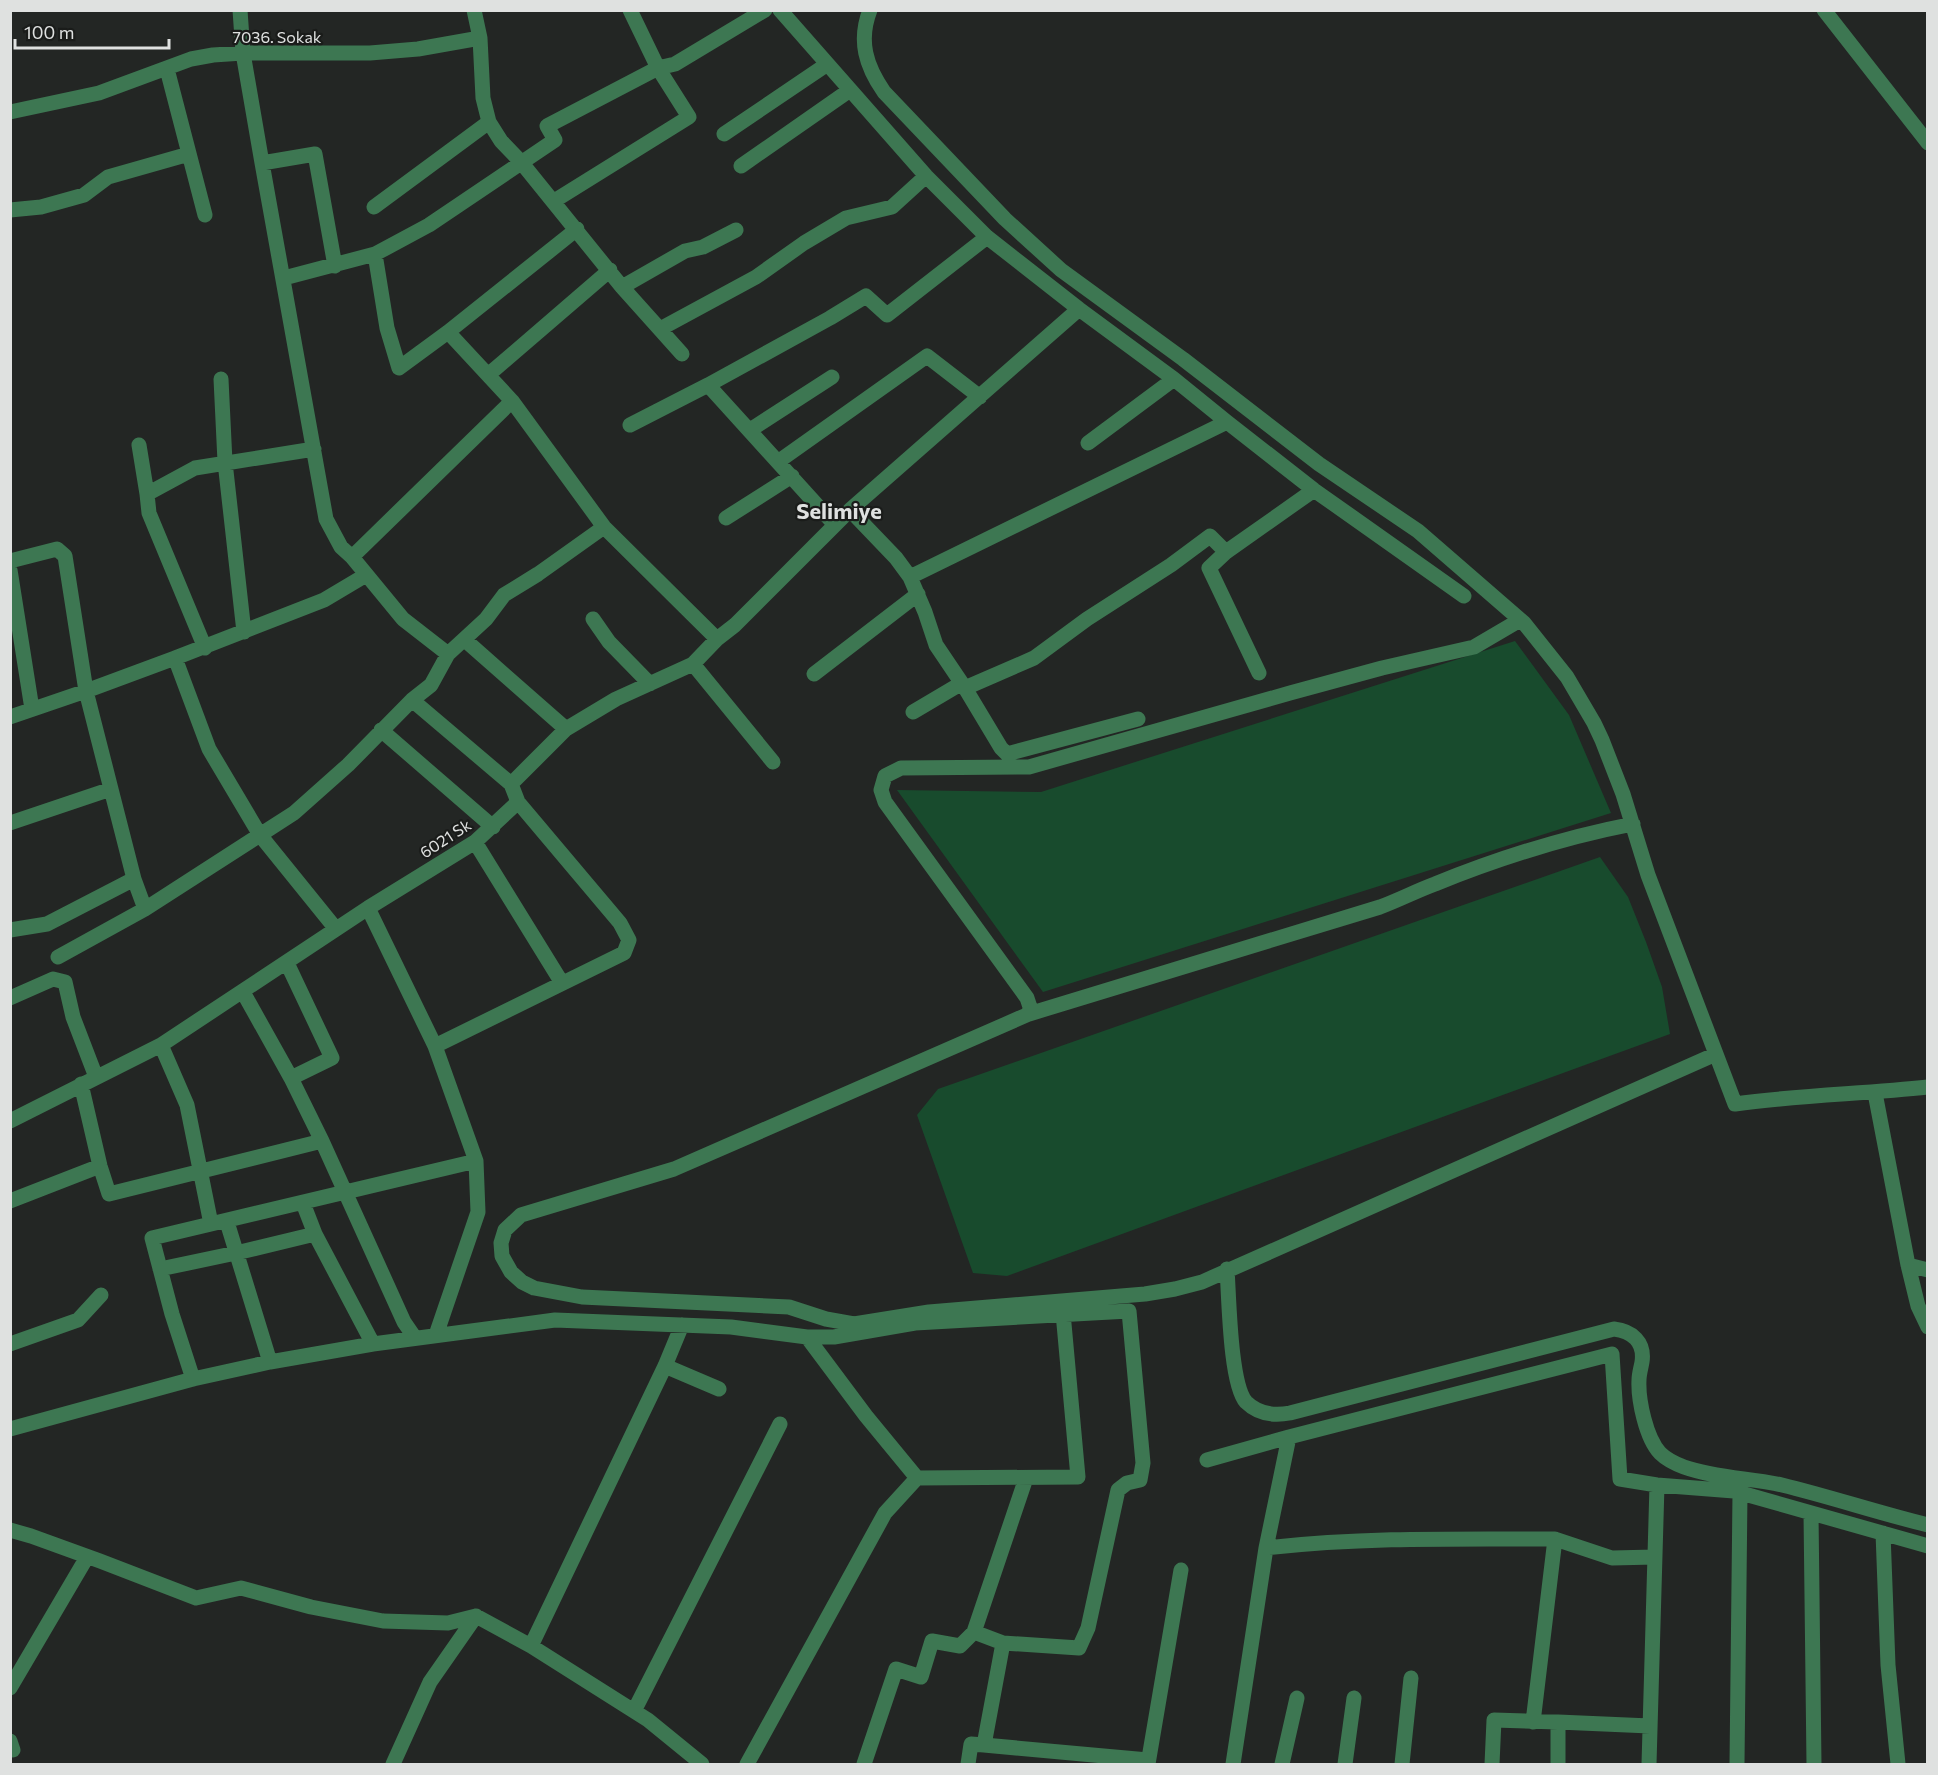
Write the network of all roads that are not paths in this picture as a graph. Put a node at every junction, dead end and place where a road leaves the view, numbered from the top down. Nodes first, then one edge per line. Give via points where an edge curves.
1 (240, 10) edge
2 (474, 10) edge
3 (630, 10) edge
4 (765, 10) edge
5 (780, 10) edge
6 (870, 10) edge
7 (1824, 10) edge
8 (480, 38) junction
9 (243, 53) junction
10 (826, 65) junction
11 (657, 68) junction
12 (167, 69) junction
13 (850, 90) junction
14 (10, 112) edge
15 (489, 122) junction
16 (724, 134) dead end
17 (1928, 143) edge
18 (189, 154) junction
19 (521, 162) junction
20 (262, 163) junction
21 (741, 166) dead end
22 (926, 176) junction
23 (554, 201) junction
24 (374, 207) dead end
25 (10, 210) edge
26 (205, 214) dead end
27 (577, 229) junction
28 (736, 230) dead end
29 (987, 237) junction
30 (375, 254) junction
31 (335, 266) junction
32 (610, 270) junction
33 (284, 278) junction
34 (622, 287) junction
35 (1078, 309) junction
36 (660, 329) junction
37 (448, 332) junction
38 (682, 354) dead end
39 (488, 375) junction
40 (832, 377) dead end
41 (221, 379) dead end
42 (1174, 379) junction
43 (708, 385) junction
44 (980, 397) junction
45 (512, 401) junction
46 (1227, 423) junction
47 (630, 425) dead end
48 (750, 430) junction
49 (1088, 443) dead end
50 (139, 445) dead end
51 (314, 449) junction
52 (779, 461) junction
53 (225, 462) junction
54 (792, 477) junction
55 (1314, 490) junction
56 (147, 494) junction
57 (850, 510) junction
58 (726, 518) dead end
59 (835, 525) junction
60 (604, 527) junction
61 (1226, 552) junction
62 (352, 556) junction
63 (10, 561) edge
64 (10, 570) edge
65 (366, 575) junction
66 (910, 577) junction
67 (918, 594) junction
68 (1464, 596) dead end
69 (593, 619) dead end
70 (1520, 620) junction
71 (244, 632) junction
72 (717, 639) junction
73 (465, 640) junction
74 (205, 648) junction
75 (448, 654) junction
76 (175, 658) junction
77 (693, 664) junction
78 (1259, 673) dead end
79 (814, 674) dead end
80 (650, 684) junction
81 (963, 685) junction
82 (86, 691) junction
83 (412, 700) junction
84 (32, 709) junction
85 (913, 712) dead end
86 (10, 717) edge
87 (1138, 719) dead end
88 (566, 729) junction
89 (381, 730) junction
90 (773, 762) dead end
91 (511, 784) junction
92 (111, 789) junction
93 (518, 802) junction
94 (10, 823) edge
95 (1633, 824) junction
96 (493, 827) junction
97 (260, 835) junction
98 (475, 842) junction
99 (134, 879) junction
100 (368, 908) junction
101 (145, 909) junction
102 (336, 929) junction
103 (10, 930) edge
104 (58, 957) dead end
105 (287, 963) junction
106 (562, 983) junction
107 (243, 992) junction
108 (10, 998) edge
109 (1029, 1014) junction
110 (161, 1045) junction
111 (435, 1046) junction
112 (1716, 1054) junction
113 (96, 1077) junction
114 (291, 1078) junction
115 (81, 1084) junction
116 (1928, 1088) edge
117 (1875, 1093) junction
118 (10, 1121) edge
119 (322, 1141) junction
120 (476, 1161) junction
121 (100, 1166) junction
122 (200, 1171) junction
123 (345, 1192) junction
124 (10, 1201) edge
125 (303, 1203) junction
126 (227, 1221) junction
127 (211, 1224) junction
128 (315, 1234) junction
129 (236, 1253) junction
130 (1908, 1265) junction
131 (160, 1269) junction
132 (1227, 1269) junction
133 (1928, 1270) edge
134 (101, 1296) dead end
135 (1063, 1313) junction
136 (682, 1325) junction
137 (1928, 1327) edge
138 (436, 1335) junction
139 (807, 1337) junction
140 (415, 1338) junction
141 (10, 1344) edge
142 (373, 1344) junction
143 (270, 1362) junction
144 (665, 1366) junction
145 (193, 1379) junction
146 (719, 1389) dead end
147 (780, 1424) dead end
148 (10, 1429) edge
149 (1289, 1437) junction
150 (1207, 1460) dead end
151 (917, 1478) junction
152 (1026, 1478) junction
153 (1657, 1485) junction
154 (1740, 1493) junction
155 (1811, 1513) junction
156 (1928, 1525) edge
157 (10, 1530) edge
158 (1883, 1533) junction
159 (1555, 1539) junction
160 (1928, 1546) edge
161 (1266, 1548) junction
162 (87, 1557) junction
163 (1655, 1557) junction
164 (1180, 1570) dead end
165 (476, 1616) junction
166 (974, 1632) junction
167 (1003, 1643) junction
168 (531, 1646) junction
169 (1411, 1678) dead end
170 (10, 1688) edge
171 (1297, 1698) dead end
172 (1354, 1698) dead end
173 (634, 1711) junction
174 (1533, 1722) junction
175 (1558, 1722) junction
176 (1650, 1726) junction
177 (984, 1745) junction
178 (1148, 1762) edge
179 (393, 1764) edge
180 (702, 1764) edge
181 (747, 1764) edge
182 (864, 1764) edge
183 (968, 1764) edge
184 (1233, 1764) edge
185 (1282, 1764) edge
186 (1345, 1764) edge
187 (1402, 1764) edge
188 (1492, 1764) edge
189 (1558, 1764) edge
190 (1649, 1764) edge
191 (1737, 1764) edge
192 (1814, 1764) edge
193 (1898, 1764) edge

1 - 9 street
2 - 8 street
3 - 11 street
4 - 11 street via 675,64
5 - 10 street
6 - 70 street via 864,45 868,66 879,84 1030,244 1319,464 1418,531
7 - 17 street
8 - 9 street, 7036. Sokak via 370,53
8 - 15 street via 483,98
9 - 12 street, 7036. Sokak via 191,59
9 - 20 street
10 - 13 street
10 - 16 street
11 - 19 street via 547,126 555,140
11 - 23 street via 689,117
12 - 14 street, 7036. Sokak via 99,93
12 - 18 street
13 - 21 street
13 - 22 street
15 - 19 street
15 - 24 street
18 - 25 street via 108,177 84,195 41,207
18 - 26 street
19 - 23 street
19 - 30 street via 429,225
20 - 31 street via 315,153
20 - 33 street
22 - 29 street
22 - 36 street via 892,207 846,218 756,277
23 - 27 street
27 - 32 street
27 - 37 street
28 - 34 street via 703,248 685,251
29 - 35 street
29 - 43 street via 887,315 867,296
30 - 31 street
30 - 37 street via 387,328 399,368
31 - 33 street
32 - 34 street
32 - 39 street
33 - 51 street
34 - 36 street
35 - 42 street
35 - 44 street
36 - 38 street
37 - 39 street
39 - 45 street
40 - 48 street
41 - 53 street
42 - 46 street
42 - 49 street
43 - 47 street
43 - 48 street
44 - 52 street via 927,356
44 - 57 street
45 - 60 street
45 - 62 street
46 - 55 street
46 - 66 street
48 - 52 street
50 - 56 street
51 - 53 street
51 - 62 street via 326,519 341,547
52 - 54 street
53 - 56 street via 195,468
53 - 71 street
54 - 58 street
54 - 59 street
55 - 61 street
55 - 68 street
56 - 74 street via 149,513
57 - 59 street
57 - 66 street
59 - 72 street
60 - 72 street
60 - 73 street via 504,595
61 - 78 street via 1209,568
61 - 81 street via 1210,536 1034,658
62 - 65 street
63 - 82 street via 57,549 65,556
64 - 84 street
65 - 71 street via 324,600
65 - 75 street via 404,619
66 - 67 street
67 - 79 street
67 - 81 street via 936,645
69 - 80 street via 609,642
70 - 95 street via 1567,677 1594,723
70 - 109 street via 1474,647 1309,687 1029,767 901,768 885,776 881,790 885,802 1027,998
71 - 74 street
72 - 77 street
73 - 75 street
73 - 88 street
74 - 76 street
75 - 83 street via 431,685
76 - 82 street
76 - 97 street via 209,748
77 - 80 street
77 - 90 street
80 - 88 street
81 - 85 street
81 - 87 street via 1007,754
82 - 84 street
82 - 92 street
83 - 89 street
83 - 91 street
84 - 86 street
88 - 91 street
89 - 96 street
89 - 97 street via 294,813
91 - 93 street
92 - 94 street
92 - 99 street
93 - 96 street, 6021 Sk
93 - 106 street via 620,923 629,940 624,952
95 - 109 street via 1532,849 1380,907
95 - 112 street via 1648,875
96 - 98 street, 6021 Sk
97 - 101 street
97 - 102 street
98 - 100 street, 6021 Sk
98 - 106 street
99 - 101 street
99 - 103 street via 47,924
100 - 102 street, 6021 Sk
100 - 111 street
101 - 104 street
102 - 105 street, 6021 Sk
105 - 107 street, 6021 Sk
105 - 114 street via 332,1058
106 - 111 street
107 - 110 street, 6021 Sk
107 - 114 street
108 - 113 street via 53,979 64,982
109 - 132 street via 674,1169 521,1215 505,1230 501,1243 506,1265 534,1288 582,1297 789,1307 854,1324 929,1312 1145,1294 1189,1286
110 - 113 street, 6021 Sk
110 - 122 street via 187,1105
111 - 120 street
112 - 117 street via 1734,1104
112 - 132 street
113 - 115 street, 6021 Sk
114 - 119 street
115 - 118 street, 6021 Sk
115 - 121 street
116 - 117 street
117 - 130 street
119 - 122 street
119 - 123 street
120 - 123 street
120 - 138 street via 478,1212
121 - 122 street via 109,1194
121 - 124 street
122 - 127 street
123 - 125 street
123 - 140 street via 404,1322
125 - 126 street
125 - 128 street
126 - 127 street
126 - 129 street
127 - 131 street via 152,1238
128 - 129 street
128 - 142 street
129 - 131 street
129 - 143 street
130 - 133 street
130 - 137 street via 1918,1306
131 - 145 street
132 - 156 street via 1239,1390 1246,1402 1262,1412 1290,1413 1614,1329 1624,1330 1640,1343 1643,1360 1639,1380 1646,1424 1660,1453 1671,1461 1702,1471 1781,1485
134 - 141 street via 78,1320
135 - 139 street via 915,1323 850,1336
135 - 152 street via 1078,1477
135 - 167 street via 1129,1311 1143,1463 1140,1480 1118,1490 1088,1628 1079,1648
136 - 138 street via 555,1320
136 - 139 street
136 - 144 street
138 - 140 street
139 - 151 street
140 - 142 street
142 - 143 street
143 - 145 street
144 - 146 street
144 - 168 street
145 - 148 street
147 - 173 street
149 - 150 street
149 - 153 street via 1612,1354 1620,1479
149 - 161 street
151 - 152 street
151 - 181 street via 885,1513
152 - 166 street
153 - 154 street
153 - 163 street
154 - 155 street
154 - 191 street
155 - 158 street
155 - 192 street
157 - 162 street
158 - 160 street
158 - 193 street via 1888,1665
159 - 161 street via 1441,1539
159 - 163 street via 1612,1557
159 - 174 street
161 - 184 street
162 - 165 street via 196,1598 241,1588 383,1621 448,1623
162 - 170 street
163 - 176 street
164 - 178 street
165 - 168 street
165 - 179 street via 430,1683
166 - 167 street
166 - 182 street via 960,1646 932,1641 921,1677 896,1669
167 - 177 street
168 - 173 street
169 - 187 street
171 - 185 street
172 - 186 street
173 - 180 street
174 - 175 street
174 - 188 street via 1494,1720
175 - 176 street
175 - 189 street
176 - 190 street
177 - 178 street
177 - 183 street via 971,1744

